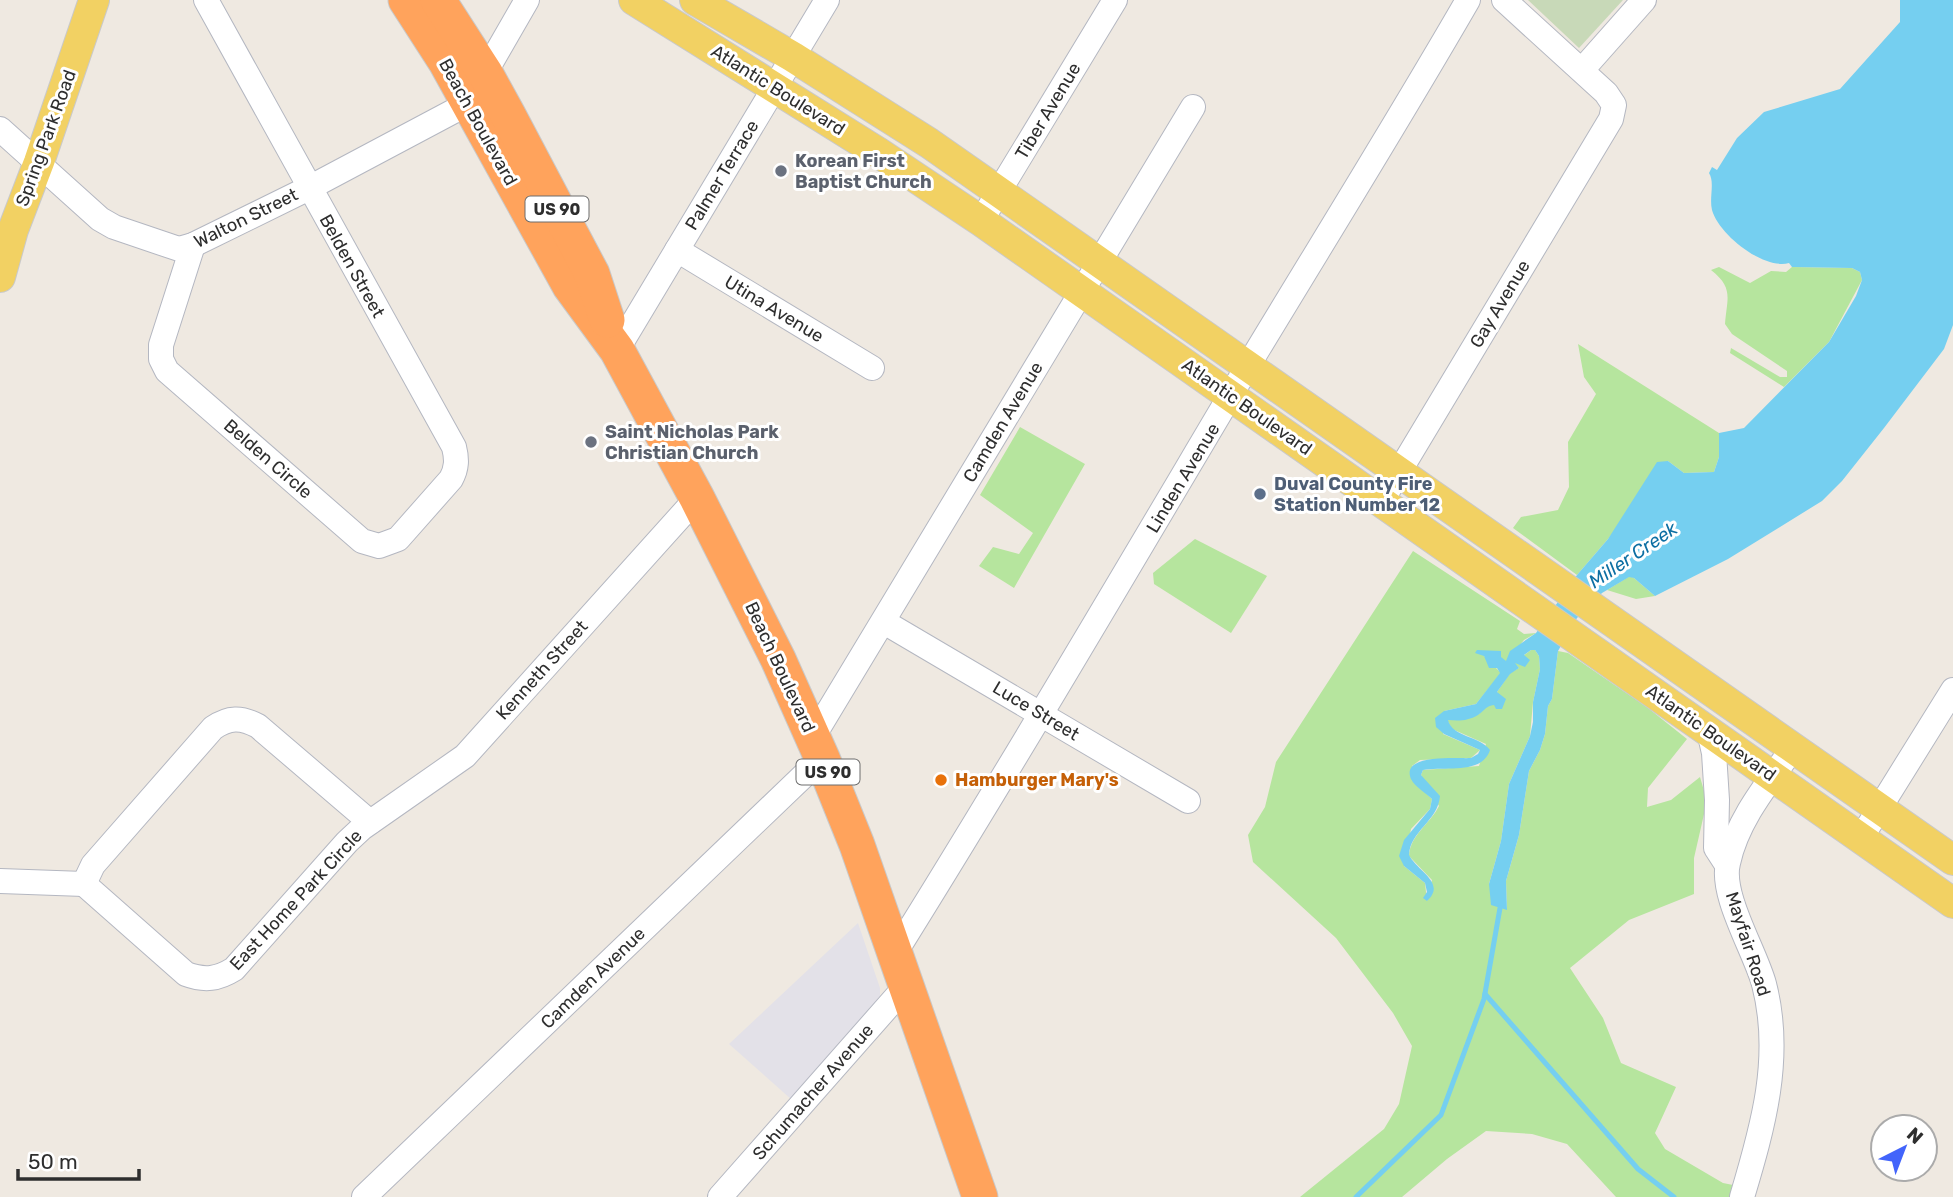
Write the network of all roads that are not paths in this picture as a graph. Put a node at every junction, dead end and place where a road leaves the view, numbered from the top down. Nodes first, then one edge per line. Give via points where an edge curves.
1 (94, 0) edge
2 (206, 0) edge
3 (407, 0) edge
4 (438, 0) edge
5 (527, 0) edge
6 (634, 0) edge
7 (695, 0) edge
8 (827, 0) edge
9 (1115, 0) edge
10 (1468, 0) edge
11 (1504, 0) edge
12 (1644, 0) edge
13 (793, 57) junction
14 (1582, 70) junction
15 (477, 88) junction
16 (775, 88) junction
17 (1193, 107) dead end
18 (0, 129) edge
19 (39, 162) junction
20 (309, 188) junction
21 (1000, 191) junction
22 (981, 221) junction
23 (194, 246) junction
24 (677, 250) junction
25 (1100, 261) junction
26 (0, 277) edge
27 (1081, 291) junction
28 (617, 350) junction
29 (1248, 366) junction
30 (872, 369) dead end
31 (1231, 396) junction
32 (457, 458) joint
33 (1399, 472) junction
34 (697, 498) junction
35 (1381, 502) junction
36 (884, 622) junction
37 (1953, 690) edge
38 (1042, 715) junction
39 (1709, 731) junction
40 (818, 748) junction
41 (1793, 748) junction
42 (1773, 776) junction
43 (1188, 801) dead end
44 (1880, 808) junction
45 (370, 822) junction
46 (1861, 838) junction
47 (1953, 860) edge
48 (1727, 865) junction
49 (0, 881) edge
50 (84, 884) junction
51 (1953, 903) edge
52 (895, 954) junction
53 (905, 986) junction
54 (363, 1197) edge
55 (720, 1197) edge
56 (980, 1197) edge
57 (1742, 1197) edge

1 - 19 main road, Spring Park Road
2 - 20 street, Belden Street
3 - 15 highway, Beach Boulevard / US 90
4 - 15 highway, Beach Boulevard / US 90
5 - 15 street
6 - 16 main road, Atlantic Boulevard
7 - 13 main road, Atlantic Boulevard
8 - 13 street, Palmer Terrace
9 - 21 street, Tiber Avenue
10 - 29 street, Linden Avenue
11 - 14 street
12 - 14 street
13 - 16 street, Palmer Terrace
13 - 21 main road, Atlantic Boulevard
14 - 33 street, Gay Avenue via 1614,105 1611,119
15 - 20 street, Walton Street
15 - 28 highway, Beach Boulevard / US 90 via 570,286
16 - 22 main road, Atlantic Boulevard
16 - 24 street, Palmer Terrace
17 - 25 street, Camden Avenue
18 - 19 street, Walton Street
19 - 23 street, Walton Street via 114,227 179,249
19 - 26 main road, Spring Park Road
20 - 23 street, Walton Street
20 - 32 street, Belden Street
21 - 22 street, Tiber Avenue
21 - 25 main road, Atlantic Boulevard
22 - 27 main road, Atlantic Boulevard
23 - 32 street, Belden Circle via 161,345 167,371 362,541 379,546 398,539 451,479
24 - 28 street, Palmer Terrace
24 - 30 street, Utina Avenue
25 - 27 street, Camden Avenue
25 - 29 main road, Atlantic Boulevard
27 - 31 main road, Atlantic Boulevard
27 - 36 street, Camden Avenue
28 - 34 highway, Beach Boulevard / US 90
29 - 31 street, Linden Avenue
29 - 33 main road, Atlantic Boulevard
31 - 35 main road, Atlantic Boulevard
31 - 38 street, Linden Avenue
33 - 35 street, Gay Avenue
33 - 41 main road, Atlantic Boulevard
34 - 40 highway, Beach Boulevard / US 90
34 - 45 street, Kenneth Street via 465,756
35 - 39 main road, Atlantic Boulevard
36 - 38 street, Luce Street
36 - 40 street, Camden Avenue
37 - 44 street
38 - 43 street, Luce Street
38 - 52 street, Linden Avenue
39 - 42 main road, Atlantic Boulevard
39 - 48 street, Mayfair Road via 1717,800 1716,848
40 - 52 highway, Beach Boulevard / US 90
40 - 54 street, Camden Avenue
41 - 42 street
41 - 44 main road, Atlantic Boulevard
42 - 46 main road, Atlantic Boulevard
42 - 48 street via 1738,833
44 - 46 street
44 - 47 main road, Atlantic Boulevard
45 - 50 street, East Home Park Circle via 222,977 199,979 186,974
45 - 50 street via 258,726 234,718 213,728 93,865
46 - 51 main road, Atlantic Boulevard
48 - 57 street, Mayfair Road via 1737,916 1764,984 1773,1039 1765,1114
49 - 50 street
52 - 53 highway, Beach Boulevard / US 90
53 - 55 street, Schumacher Avenue
53 - 56 highway, Beach Boulevard / US 90

